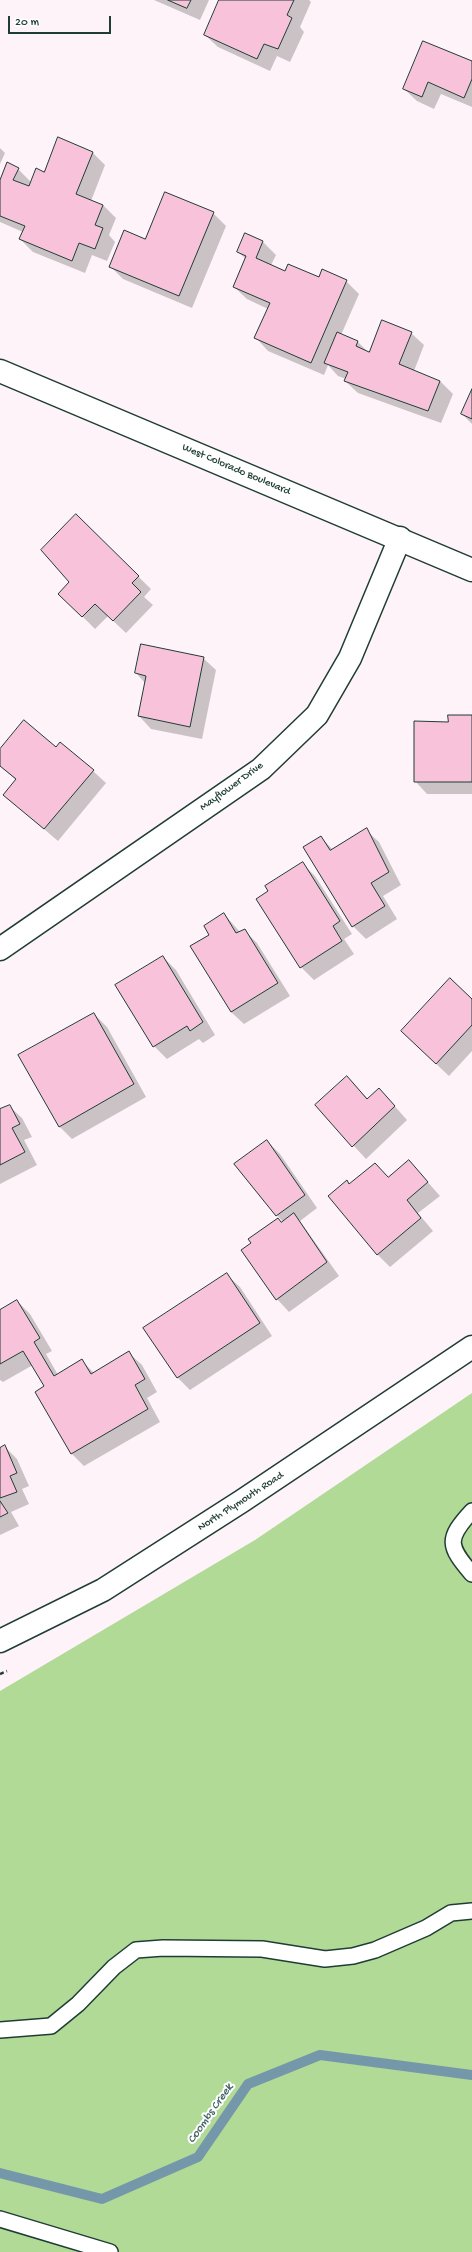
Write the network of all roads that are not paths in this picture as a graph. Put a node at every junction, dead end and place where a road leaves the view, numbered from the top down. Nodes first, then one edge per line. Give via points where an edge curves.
1 (0, 372) edge
2 (400, 538) junction
3 (472, 570) edge
4 (0, 949) edge
5 (472, 1346) edge
6 (472, 1511) edge
7 (472, 1574) edge
8 (0, 1641) edge
9 (472, 1911) edge
10 (0, 2030) edge
11 (0, 2218) edge
12 (110, 2252) edge

1 - 2 street, West Colorado Boulevard
2 - 3 street, West Colorado Boulevard
2 - 4 street, Mayflower Drive via 350,658 317,715 260,768
5 - 8 street, North Plymouth Road via 242,1502 103,1590
6 - 7 lane via 457,1528 452,1543 458,1558
9 - 10 lane via 451,1913 426,1928 375,1950 353,1956 325,1959 262,1949 136,1950 51,2026
11 - 12 lane

